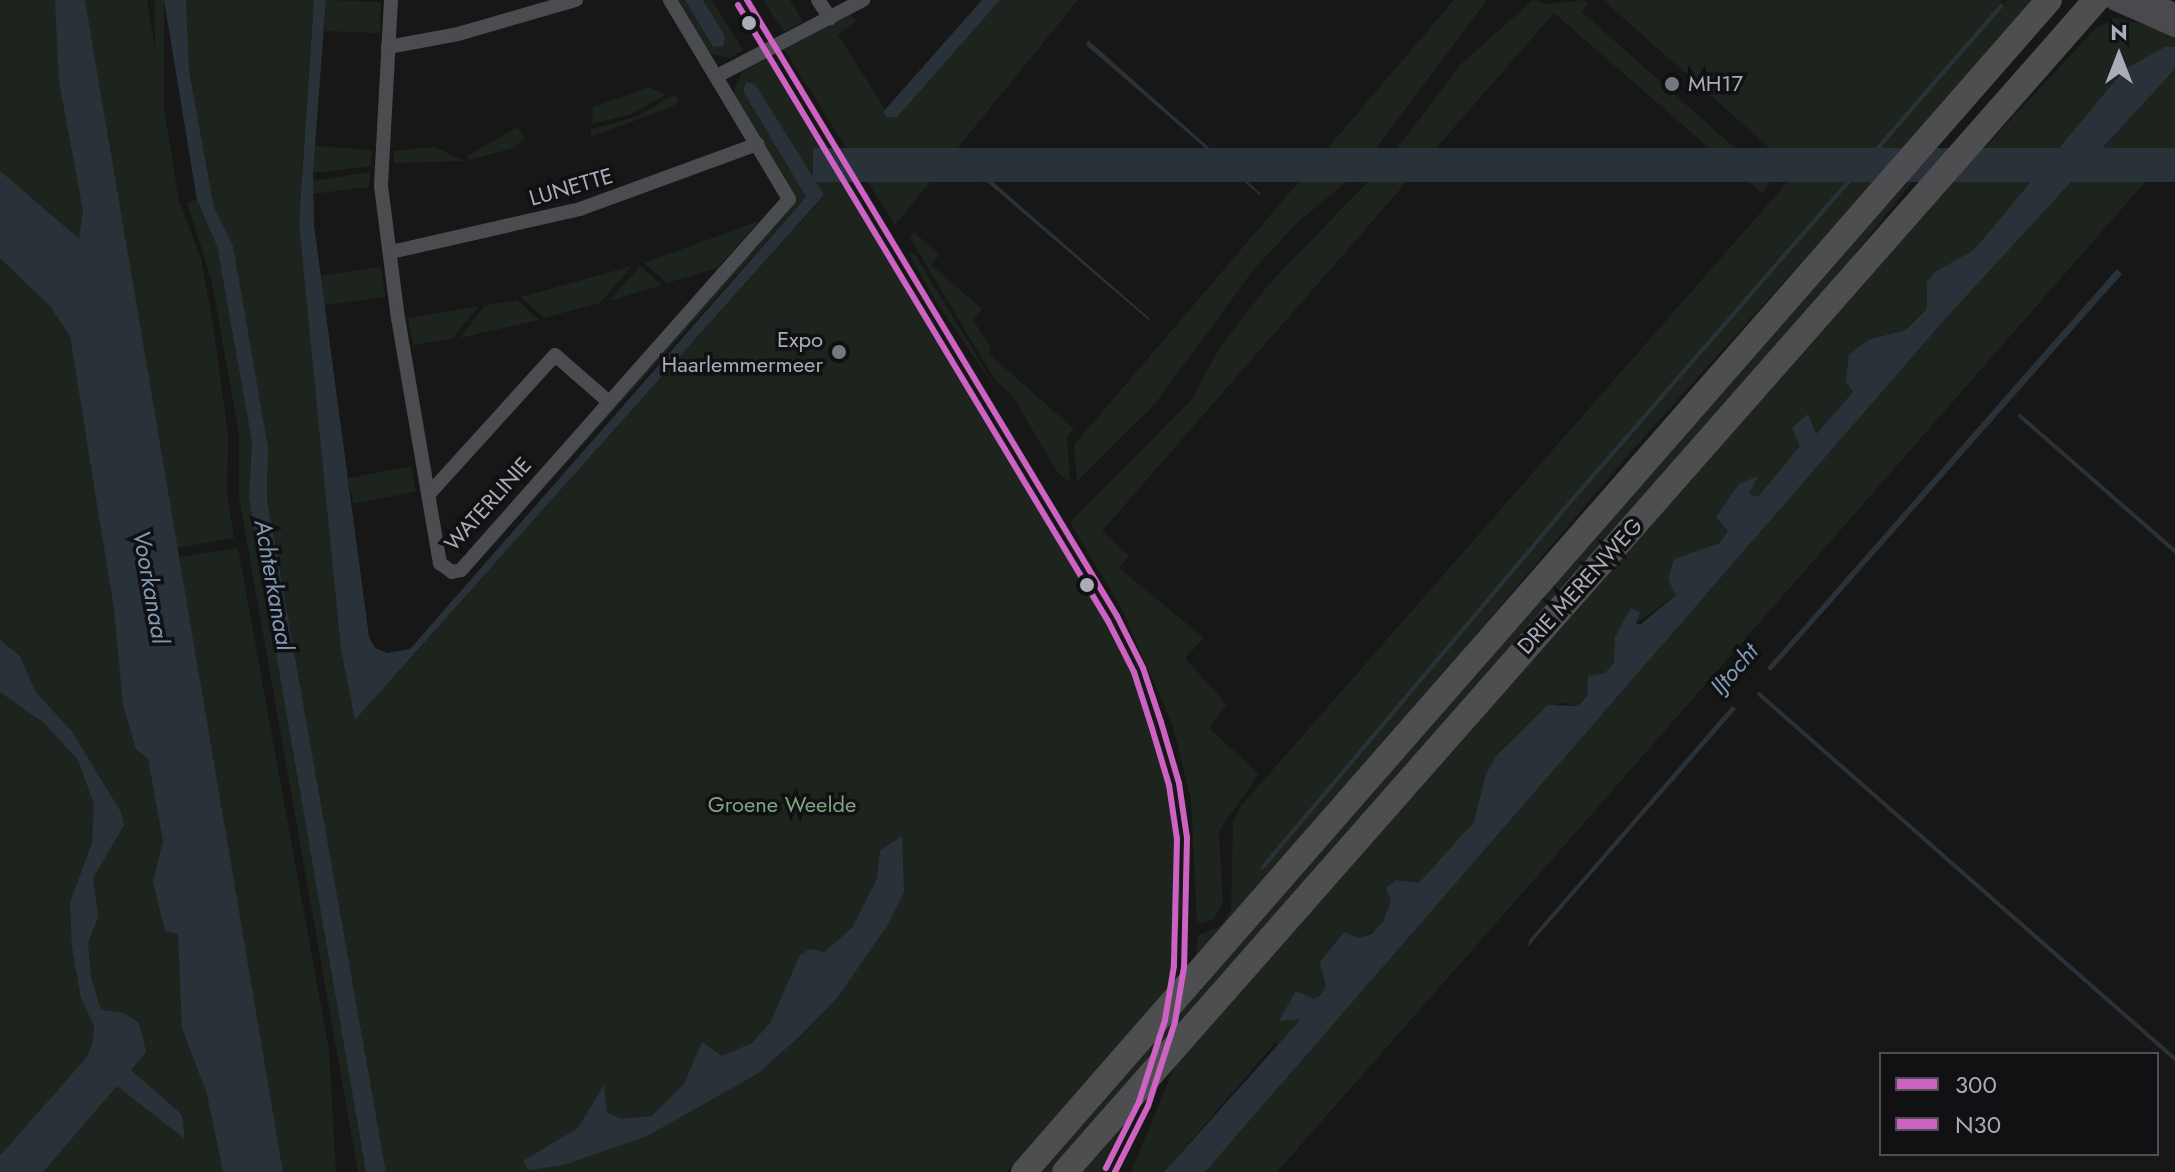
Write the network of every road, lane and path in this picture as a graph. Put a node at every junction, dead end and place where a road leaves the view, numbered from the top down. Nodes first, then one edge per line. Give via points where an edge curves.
1 (391, 0) edge
2 (576, 0) edge
3 (670, 0) edge
4 (818, 0) edge
5 (863, 0) edge
6 (2049, 0) edge
7 (2096, 0) edge
8 (2114, 0) edge
9 (2148, 0) edge
10 (2175, 14) edge
11 (830, 18) junction
12 (2175, 27) edge
13 (388, 47) junction
14 (717, 76) junction
15 (758, 144) junction
16 (391, 252) junction
17 (608, 401) junction
18 (428, 495) junction
19 (1024, 1172) edge
20 (1065, 1172) edge

1 - 13 street, WATERLINIE
2 - 13 street via 458,34
3 - 14 street, WATERLINIE
4 - 11 street
5 - 11 street
6 - 19 highway, DRIE MERENWEG
7 - 20 highway, DRIE MERENWEG
8 - 12 street
9 - 10 street
11 - 14 street
13 - 16 street, WATERLINIE via 381,168
14 - 15 street, WATERLINIE
15 - 16 street, LUNETTE via 580,209
15 - 17 street, WATERLINIE via 789,199
16 - 18 street, WATERLINIE
17 - 18 street via 555,355
17 - 18 street, WATERLINIE via 461,570 452,572 440,563

